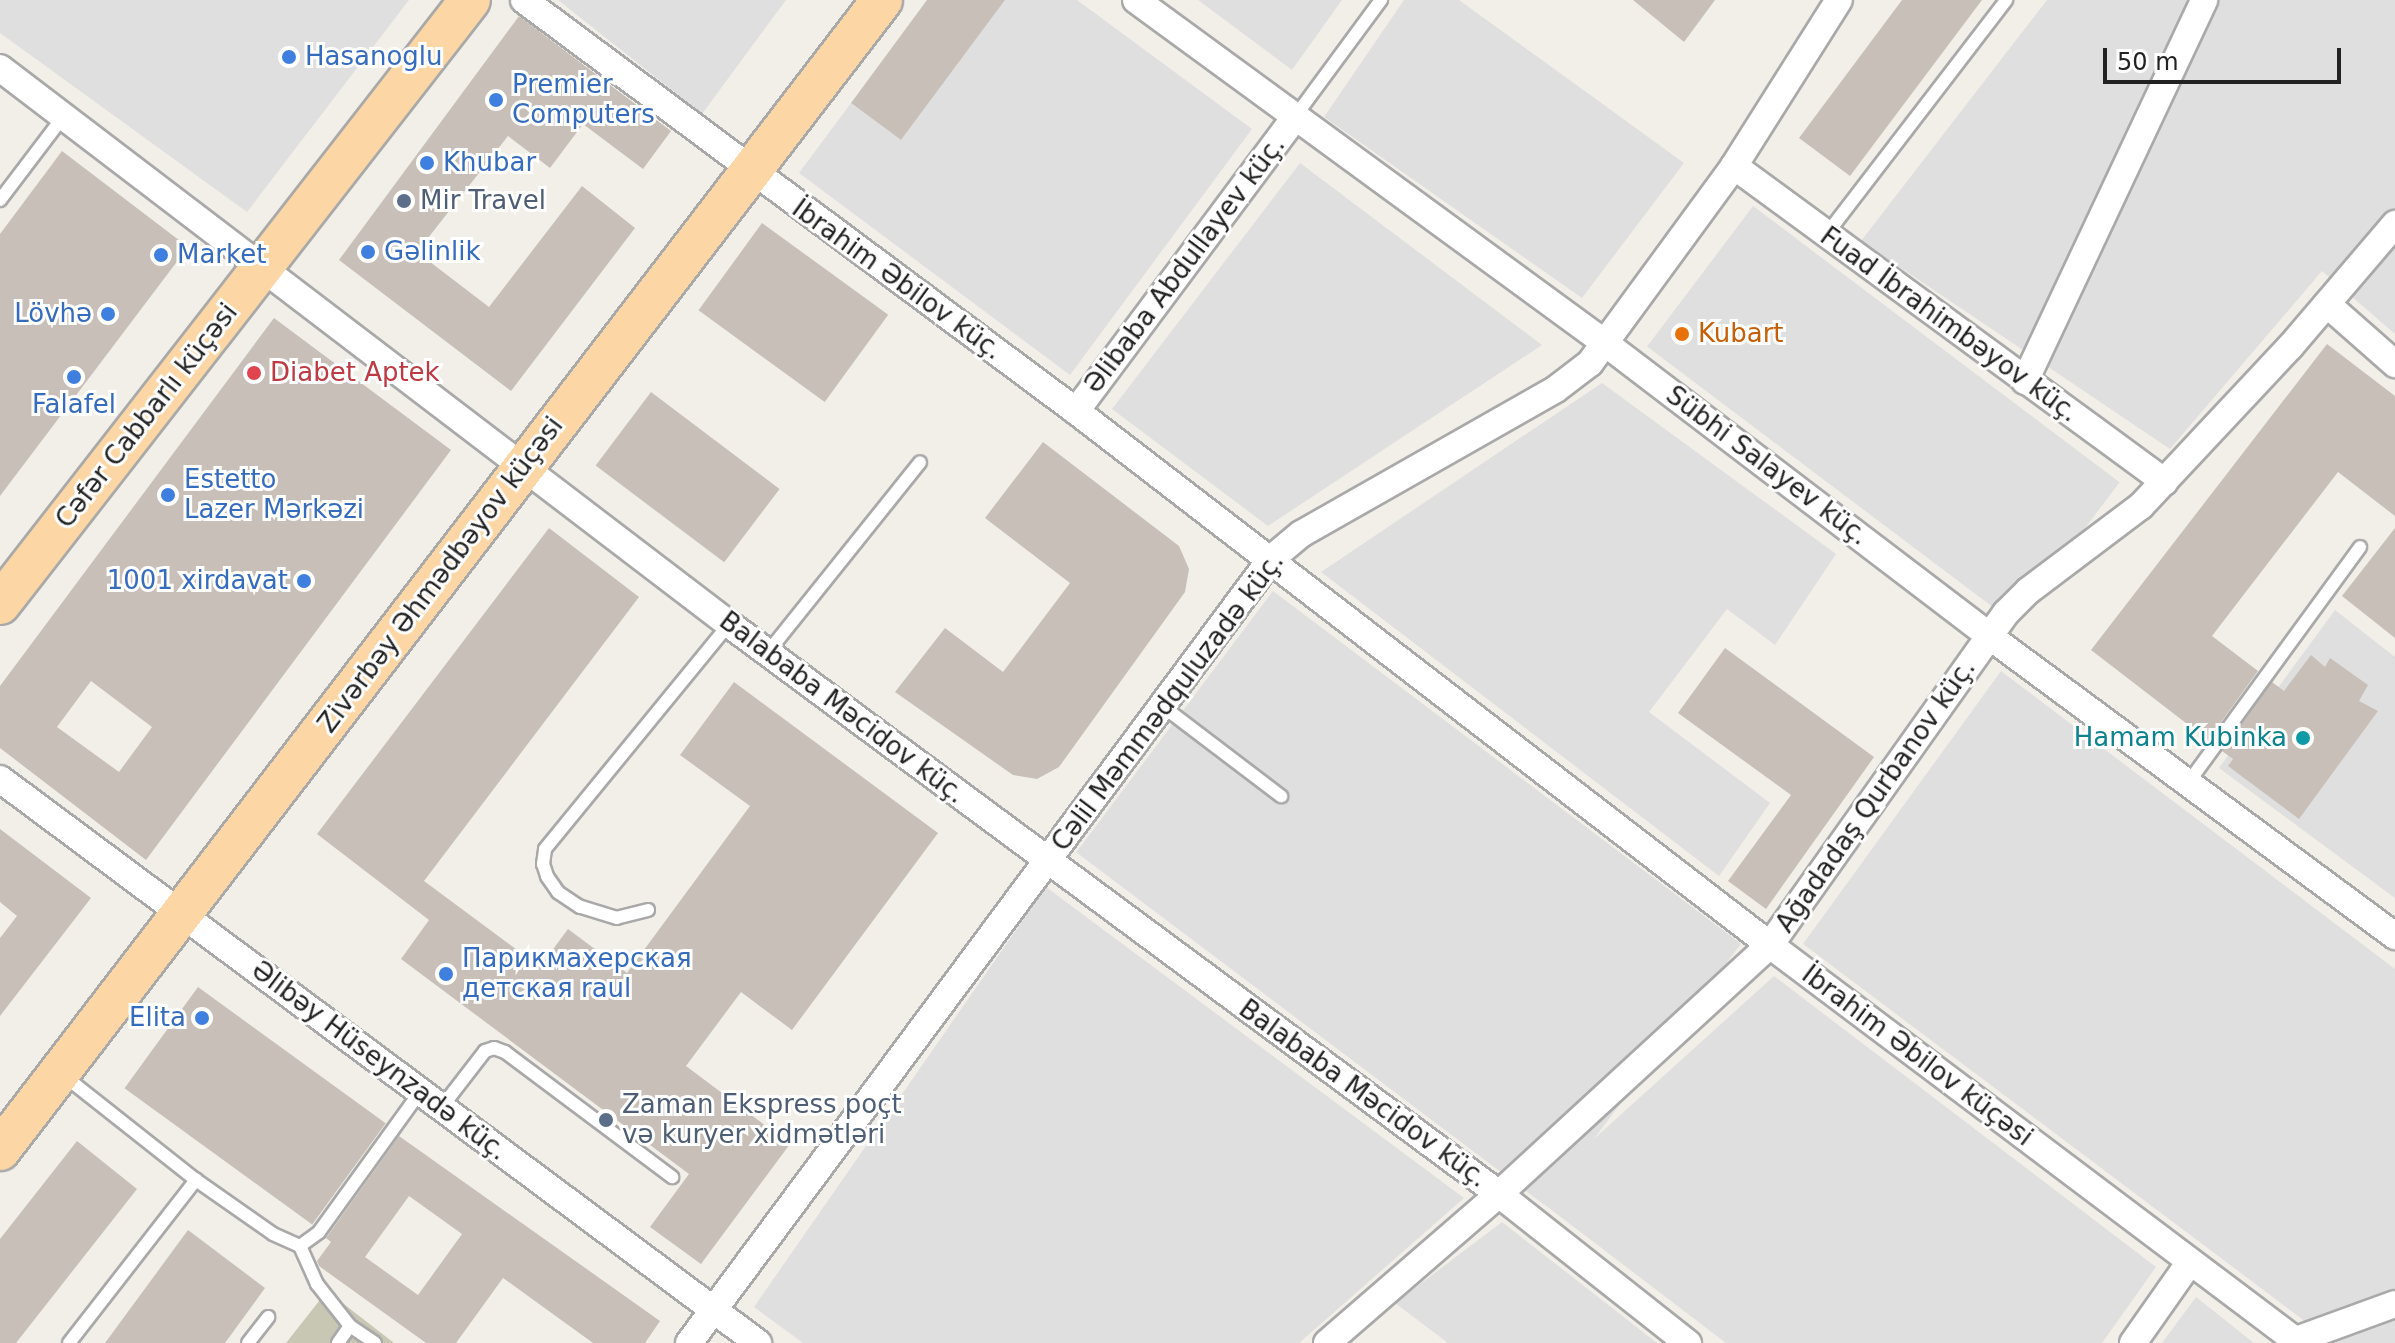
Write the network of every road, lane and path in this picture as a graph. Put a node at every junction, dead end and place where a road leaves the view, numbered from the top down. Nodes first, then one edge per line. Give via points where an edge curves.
1 (470, 0) edge
2 (524, 0) edge
3 (882, 0) edge
4 (1136, 0) edge
5 (1381, 0) edge
6 (1839, 0) edge
7 (2006, 0) edge
8 (2204, 0) edge
9 (0, 68) edge
10 (63, 117) junction
11 (1294, 118) junction
12 (1734, 166) junction
13 (750, 172) junction
14 (0, 200) edge
15 (2395, 224) edge
16 (1826, 235) junction
17 (261, 270) junction
18 (2327, 304) junction
19 (1605, 343) junction
20 (2395, 364) edge
21 (2025, 381) junction
22 (1076, 411) junction
23 (920, 462) dead end
24 (524, 468) junction
25 (2165, 482) junction
26 (2360, 547) dead end
27 (1271, 559) junction
28 (0, 604) edge
29 (729, 624) junction
30 (1989, 636) junction
31 (768, 652) junction
32 (1161, 705) junction
33 (0, 779) edge
34 (2188, 783) junction
35 (1281, 796) dead end
36 (1047, 861) junction
37 (648, 910) dead end
38 (183, 913) junction
39 (2395, 936) edge
40 (1770, 945) junction
41 (61, 1073) junction
42 (431, 1100) junction
43 (0, 1150) edge
44 (672, 1177) dead end
45 (196, 1180) junction
46 (1499, 1194) junction
47 (300, 1246) junction
48 (2190, 1262) junction
49 (2395, 1304) edge
50 (712, 1310) junction
51 (268, 1317) dead end
52 (350, 1326) junction
53 (2297, 1342) edge
54 (69, 1343) edge
55 (248, 1343) edge
56 (338, 1343) edge
57 (375, 1343) edge
58 (689, 1343) edge
59 (758, 1343) edge
60 (1327, 1343) edge
61 (1688, 1343) edge
62 (2133, 1343) edge

1 - 17 main road, Cəfər Cabbarlı küçəsi
2 - 13 street, İbrahim Əbilov küç.
3 - 13 main road, Zivərbəy Əhmədbəyov küçəsi
4 - 11 street, Sübhi Salayev küç.
5 - 11 lane
6 - 12 street, Cəlil Məmmədquluzadə küç.
7 - 16 lane
8 - 21 street
9 - 10 street, Balababa Məcidov küç.
10 - 14 lane
10 - 17 street, Balababa Məcidov küç.
11 - 19 street, Sübhi Salayev küç.
11 - 22 street, Əlibaba Abdullayev küç.
12 - 16 street, Fuad İbrahimbəyov küç.
12 - 19 street, Cəlil Məmmədquluzadə küç.
13 - 22 street, İbrahim Əbilov küç.
13 - 24 main road, Zivərbəy Əhmədbəyov küçəsi
15 - 18 street, Ağadadaş Qurbanov küç.
16 - 21 street, Fuad İbrahimbəyov küç.
17 - 24 street, Balababa Məcidov küç.
17 - 28 main road, Cəfər Cabbarlı küçəsi
18 - 20 street
18 - 25 street, Ağadadaş Qurbanov küç.
19 - 27 street, Cəlil Məmmədquluzadə küç. via 1590,363 1556,389 1301,534
19 - 30 street, Sübhi Salayev küç.
21 - 25 street, Fuad İbrahimbəyov küç.
22 - 27 street, İbrahim Əbilov küç.
23 - 31 lane
24 - 29 street, Balababa Məcidov küç.
24 - 38 main road, Zivərbəy Əhmədbəyov küçəsi
25 - 30 street, Ağadadaş Qurbanov küç. via 2122,523 2028,591
26 - 34 lane
27 - 32 street, Cəlil Məmmədquluzadə küç.
27 - 40 street, İbrahim Əbilov küçəsi
29 - 31 street, Balababa Məcidov küç.
29 - 37 lane via 545,849 547,876 558,892 580,907 617,918
30 - 34 street, Sübhi Salayev küç.
30 - 40 street, Ağadadaş Qurbanov küç.
31 - 36 street, Balababa Məcidov küç.
32 - 35 lane
32 - 36 street, Cəlil Məmmədquluzadə küç.
33 - 38 street, Əlibəy Hüseynzadə küç.
34 - 39 street, Sübhi Salayev küç.
36 - 46 street, Balababa Məcidov küç.
36 - 50 street, Cəlil Məmmədquluzadə küç.
38 - 41 main road, Zivərbəy Əhmədbəyov küçəsi
38 - 42 street, Əlibəy Hüseynzadə küç.
40 - 46 street, Ağadadaş Qurbanov küç.
40 - 48 street, İbrahim Əbilov küçəsi
41 - 43 main road, Zivərbəy Əhmədbəyov küçəsi
41 - 45 lane
42 - 44 lane via 494,1048
42 - 47 lane via 319,1232
42 - 50 street, Əlibəy Hüseynzadə küç.
45 - 47 lane via 273,1234
45 - 54 lane
46 - 60 street, Ağadadaş Qurbanov küç.
46 - 61 street, Balababa Məcidov küç.
47 - 52 lane via 317,1284
48 - 53 street, İbrahim Əbilov küçəsi
48 - 62 street
49 - 53 street
50 - 58 street, Cəlil Məmmədquluzadə küç.
50 - 59 street, Əlibəy Hüseynzadə küç.
51 - 55 lane
52 - 56 lane
52 - 57 lane

